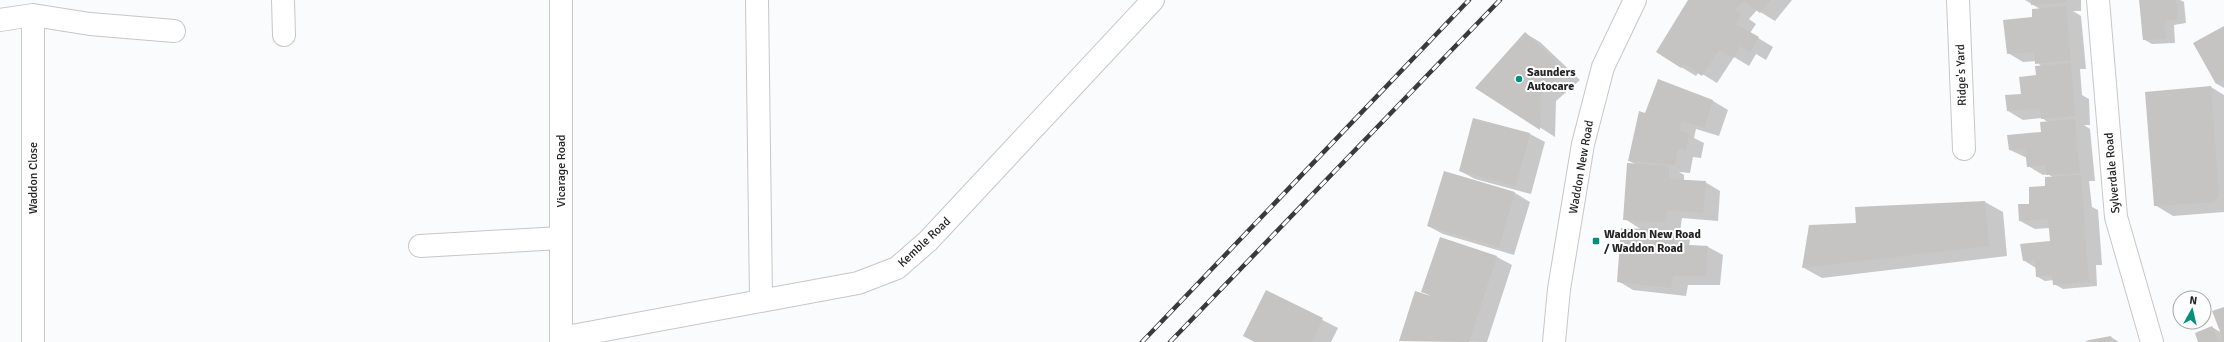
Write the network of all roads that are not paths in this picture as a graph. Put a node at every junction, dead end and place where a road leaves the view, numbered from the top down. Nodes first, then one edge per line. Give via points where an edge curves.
1 (283, 0) edge
2 (561, 0) edge
3 (757, 0) edge
4 (1153, 0) edge
5 (1635, 0) edge
6 (1958, 0) edge
7 (2098, 0) edge
8 (33, 15) junction
9 (0, 20) edge
10 (174, 31) dead end
11 (284, 35) dead end
12 (1964, 149) dead end
13 (560, 238) junction
14 (420, 246) dead end
15 (761, 300) junction
16 (561, 340) edge
17 (33, 342) edge
18 (1554, 342) edge
19 (2152, 342) edge

1 - 11 street
2 - 13 street, Vicarage Road
3 - 15 street
4 - 15 street, Kemble Road via 928,241 897,268 858,283
5 - 18 street, Waddon New Road via 1603,67 1582,144
6 - 12 street, Ridge's Yard
7 - 19 street, Sylverdale Road via 2116,217
8 - 9 street
8 - 10 street via 90,24
8 - 17 street, Waddon Close
13 - 14 street
13 - 16 street, Vicarage Road
15 - 16 street, Kemble Road

